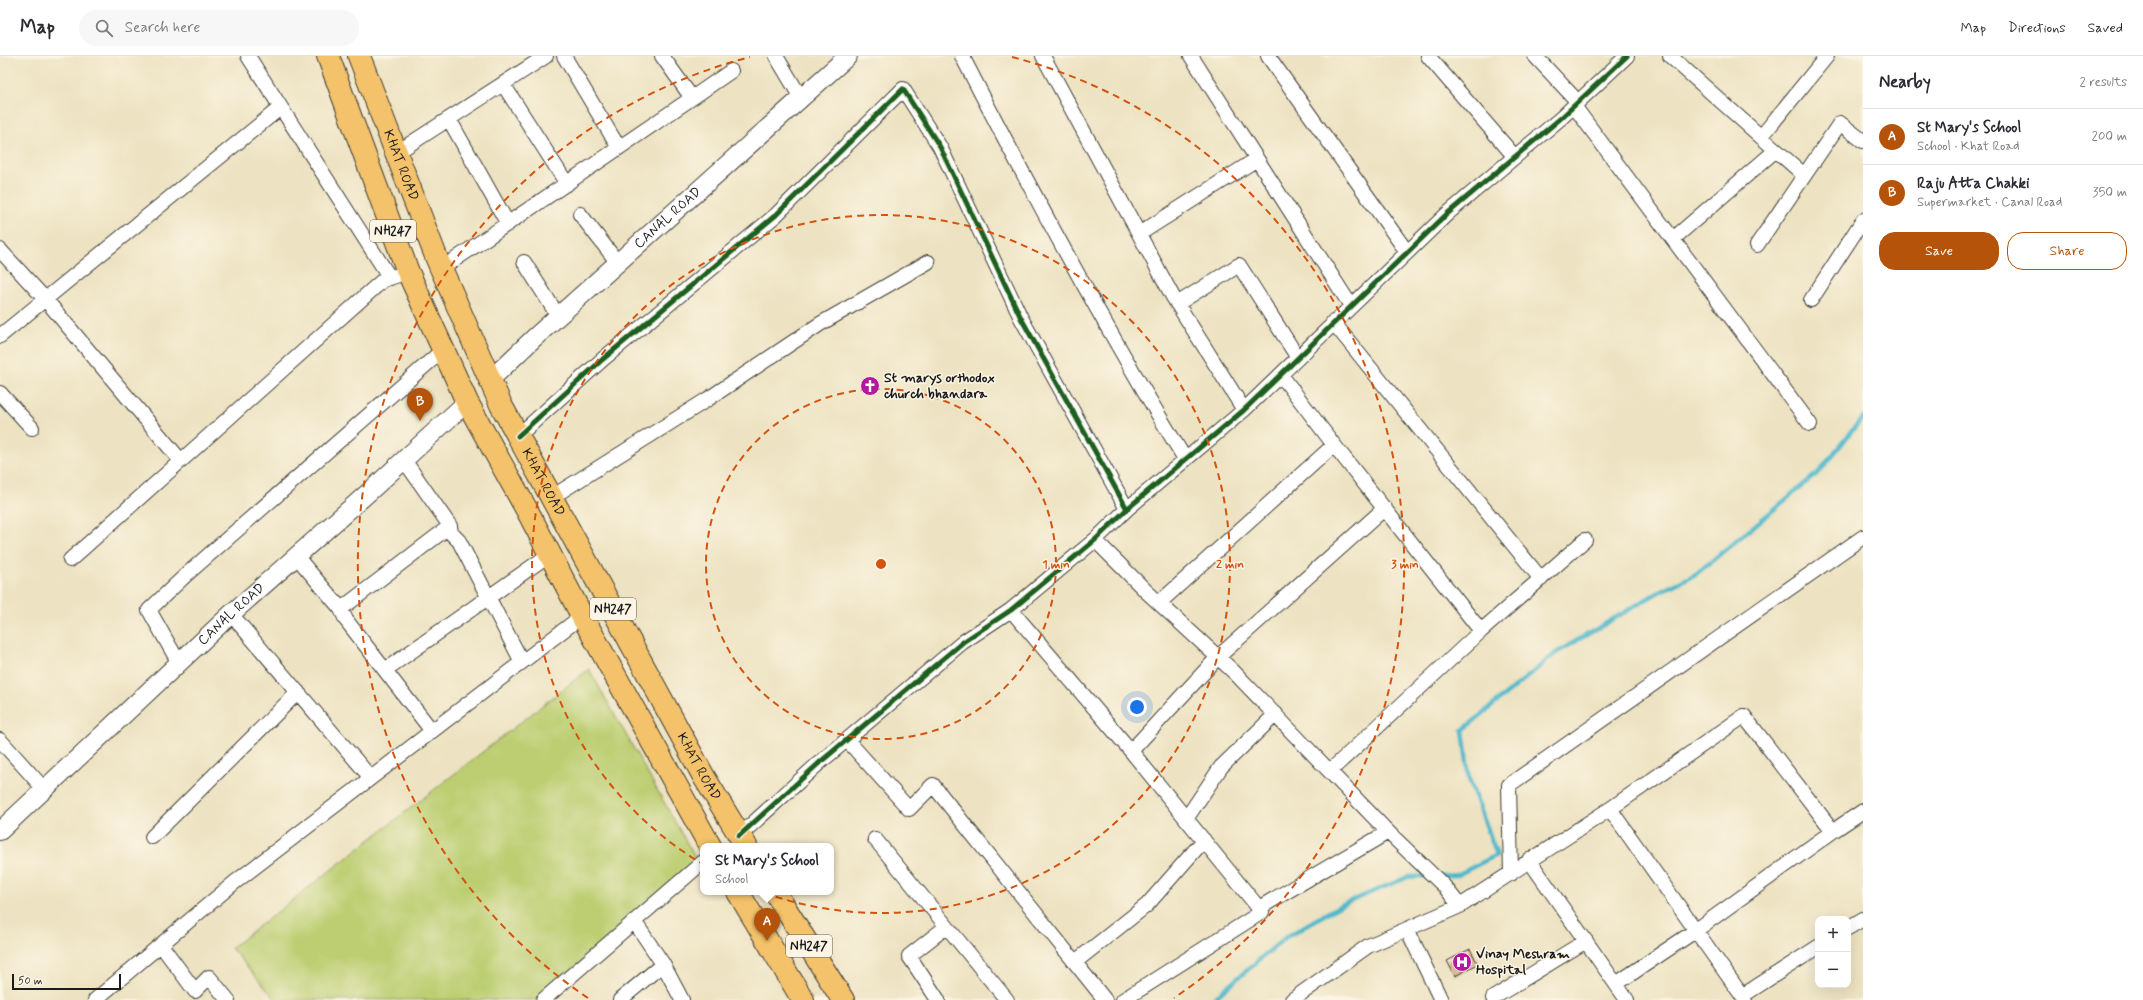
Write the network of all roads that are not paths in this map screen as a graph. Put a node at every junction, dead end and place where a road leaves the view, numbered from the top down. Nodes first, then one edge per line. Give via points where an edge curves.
1 (248, 56) edge
2 (328, 56) edge
3 (359, 56) edge
4 (546, 56) edge
5 (564, 56) edge
6 (662, 56) edge
7 (776, 56) edge
8 (848, 56) edge
9 (962, 56) edge
10 (1043, 56) edge
11 (1190, 56) edge
12 (1268, 56) edge
13 (1428, 56) edge
14 (1535, 56) edge
15 (1627, 56) edge
16 (1670, 56) edge
17 (1827, 56) edge
18 (731, 71) dead end
19 (503, 84) junction
20 (692, 98) junction
21 (801, 98) junction
22 (1576, 104) junction
23 (280, 108) junction
24 (449, 119) junction
25 (1761, 137) junction
26 (1863, 141) edge
27 (619, 148) junction
28 (1776, 150) junction
29 (396, 153) junction
30 (1515, 157) junction
31 (1257, 159) junction
32 (1804, 176) junction
33 (567, 184) junction
34 (580, 214) dead end
35 (1863, 220) edge
36 (508, 224) junction
37 (1139, 234) junction
38 (1673, 239) junction
39 (1757, 245) dead end
40 (0, 250) edge
41 (1407, 252) junction
42 (524, 262) dead end
43 (928, 262) dead end
44 (618, 263) junction
45 (441, 269) junction
46 (399, 275) junction
47 (46, 300) junction
48 (1811, 300) dead end
49 (1177, 304) junction
50 (1351, 306) junction
51 (558, 316) junction
52 (1333, 322) junction
53 (0, 336) edge
54 (443, 348) junction
55 (1298, 358) junction
56 (1281, 375) junction
57 (490, 380) junction
58 (0, 393) edge
59 (467, 402) junction
60 (1244, 410) junction
61 (1810, 424) dead end
62 (32, 428) dead end
63 (518, 436) junction
64 (1334, 445) junction
65 (1185, 459) junction
66 (404, 460) junction
67 (181, 461) junction
68 (552, 498) junction
69 (1385, 508) junction
70 (1127, 509) junction
71 (450, 526) junction
72 (1863, 537) edge
73 (1095, 540) junction
74 (1585, 540) dead end
75 (550, 554) junction
76 (296, 556) junction
77 (70, 560) dead end
78 (1541, 579) junction
79 (490, 597) junction
80 (1159, 603) junction
81 (341, 609) junction
82 (1011, 610) junction
83 (231, 614) junction
84 (582, 616) junction
85 (1481, 631) junction
86 (1218, 657) junction
87 (179, 662) junction
88 (522, 662) junction
89 (385, 670) junction
90 (298, 692) junction
91 (1276, 714) junction
92 (432, 731) junction
93 (0, 740) edge
94 (846, 740) junction
95 (1131, 751) junction
96 (1330, 771) junction
97 (371, 778) junction
98 (44, 789) junction
99 (1610, 809) junction
100 (1861, 815) edge
101 (1186, 819) junction
102 (0, 831) edge
103 (1833, 831) junction
104 (1388, 832) junction
105 (152, 837) dead end
106 (875, 839) dead end
107 (1204, 840) junction
108 (736, 842) edge
109 (708, 843) edge
110 (1529, 860) junction
111 (700, 865) edge
112 (1511, 874) junction
113 (740, 895) edge
114 (776, 895) edge
115 (1460, 906) junction
116 (1259, 908) junction
117 (1863, 919) edge
118 (634, 921) junction
119 (1851, 926) edge
120 (946, 927) junction
121 (1407, 929) junction
122 (1695, 930) junction
123 (1586, 941) junction
124 (161, 945) junction
125 (1815, 949) edge
126 (1075, 962) junction
127 (663, 964) junction
128 (1616, 984) junction
129 (1493, 998) dead end
130 (1744, 998) edge
131 (95, 1000) edge
132 (228, 1000) edge
133 (543, 1000) edge
134 (620, 1000) edge
135 (682, 1000) edge
136 (803, 1000) edge
137 (843, 1000) edge
138 (938, 1000) edge
139 (1007, 1000) edge
140 (1105, 1000) edge
141 (1123, 1000) edge
142 (1292, 1000) edge
143 (1442, 1000) edge
144 (1627, 1000) edge

1 - 23 street
2 - 46 highway, KHAT ROAD / NH247
3 - 29 highway, KHAT ROAD / NH247
4 - 19 street
5 - 27 street
6 - 20 street
7 - 21 street
8 - 21 street, CANAL ROAD
9 - 65 street via 1136,379
10 - 37 street
11 - 31 street
12 - 41 street
13 - 30 street
14 - 22 street
15 - 22 street
16 - 25 street
17 - 25 street
18 - 20 street
19 - 24 street
19 - 33 street
20 - 27 street
21 - 44 street, CANAL ROAD
22 - 30 street
22 - 38 street
23 - 46 street
23 - 47 street
24 - 29 street
24 - 36 street
25 - 28 street
26 - 32 street via 1840,123
27 - 33 street
28 - 32 street
28 - 38 street
29 - 45 highway, KHAT ROAD / NH247
30 - 41 street via 1447,214
31 - 37 street
31 - 50 street
32 - 39 street
33 - 36 street
34 - 44 street
35 - 48 street
36 - 45 street
37 - 49 street
38 - 61 street
40 - 47 street
41 - 50 street
42 - 51 street
43 - 68 street via 820,324
44 - 51 street, CANAL ROAD
45 - 57 highway, KHAT ROAD / NH247
46 - 54 highway, KHAT ROAD / NH247
46 - 67 street via 383,280
47 - 53 street
47 - 67 street
49 - 55 street via 1239,265
49 - 60 street
50 - 52 street
51 - 57 street, CANAL ROAD
52 - 55 street
52 - 78 street
54 - 59 highway, KHAT ROAD / NH247
54 - 87 street via 149,610
55 - 56 street
56 - 60 street
56 - 64 street
57 - 59 highway
57 - 63 highway, KHAT ROAD / NH247
58 - 62 street
59 - 66 street, CANAL ROAD
59 - 75 highway, KHAT ROAD / NH247
60 - 65 street
63 - 68 highway, KHAT ROAD / NH247
63 - 70 street via 603,359 776,215 903,88 940,147 1021,318
64 - 69 street
64 - 80 street
65 - 70 street
66 - 71 street
66 - 76 street, CANAL ROAD
67 - 77 street
68 - 108 highway, KHAT ROAD / NH247 via 704,777
69 - 85 street
69 - 86 street
70 - 73 street
71 - 79 street via 451,533 459,541
71 - 81 street
72 - 112 street via 1509,786
73 - 80 street
73 - 82 street
74 - 78 street
75 - 79 street
75 - 84 highway, KHAT ROAD / NH247
76 - 81 street
76 - 83 street, CANAL ROAD
78 - 85 street
79 - 88 street
79 - 89 street
80 - 86 street
81 - 89 street via 346,620
82 - 94 street via 963,642
82 - 95 street
83 - 87 street, CANAL ROAD
83 - 90 street
84 - 88 street
84 - 109 highway, KHAT ROAD / NH247
85 - 96 street
86 - 91 street
86 - 95 street
87 - 98 street, CANAL ROAD
88 - 92 street
89 - 92 street
90 - 97 street
90 - 105 street
91 - 96 street
91 - 101 street via 1221,766
92 - 97 street
93 - 98 street
94 - 108 street
94 - 126 street via 909,809 933,785
95 - 101 street
96 - 104 street
97 - 124 street via 234,883
98 - 102 street, CANAL ROAD
99 - 103 street via 1744,716
99 - 110 street
99 - 122 street
100 - 103 street
101 - 107 street
103 - 122 street
104 - 115 street via 1444,886
104 - 116 street
106 - 120 street
107 - 116 street
107 - 126 street via 1147,905
110 - 112 street
110 - 123 street
111 - 118 street
112 - 115 street
113 - 136 highway, NH247
114 - 137 highway, NH247
115 - 121 street
116 - 141 street via 1262,912
117 - 119 street
118 - 127 street
118 - 133 street
120 - 138 street via 909,956
120 - 139 street
121 - 142 street via 1368,946
121 - 143 street
122 - 128 street
122 - 130 street
123 - 128 street
123 - 129 street
124 - 131 street
124 - 132 street via 195,991 209,978
125 - 130 street
126 - 140 street
127 - 134 street
127 - 135 street
128 - 144 street

